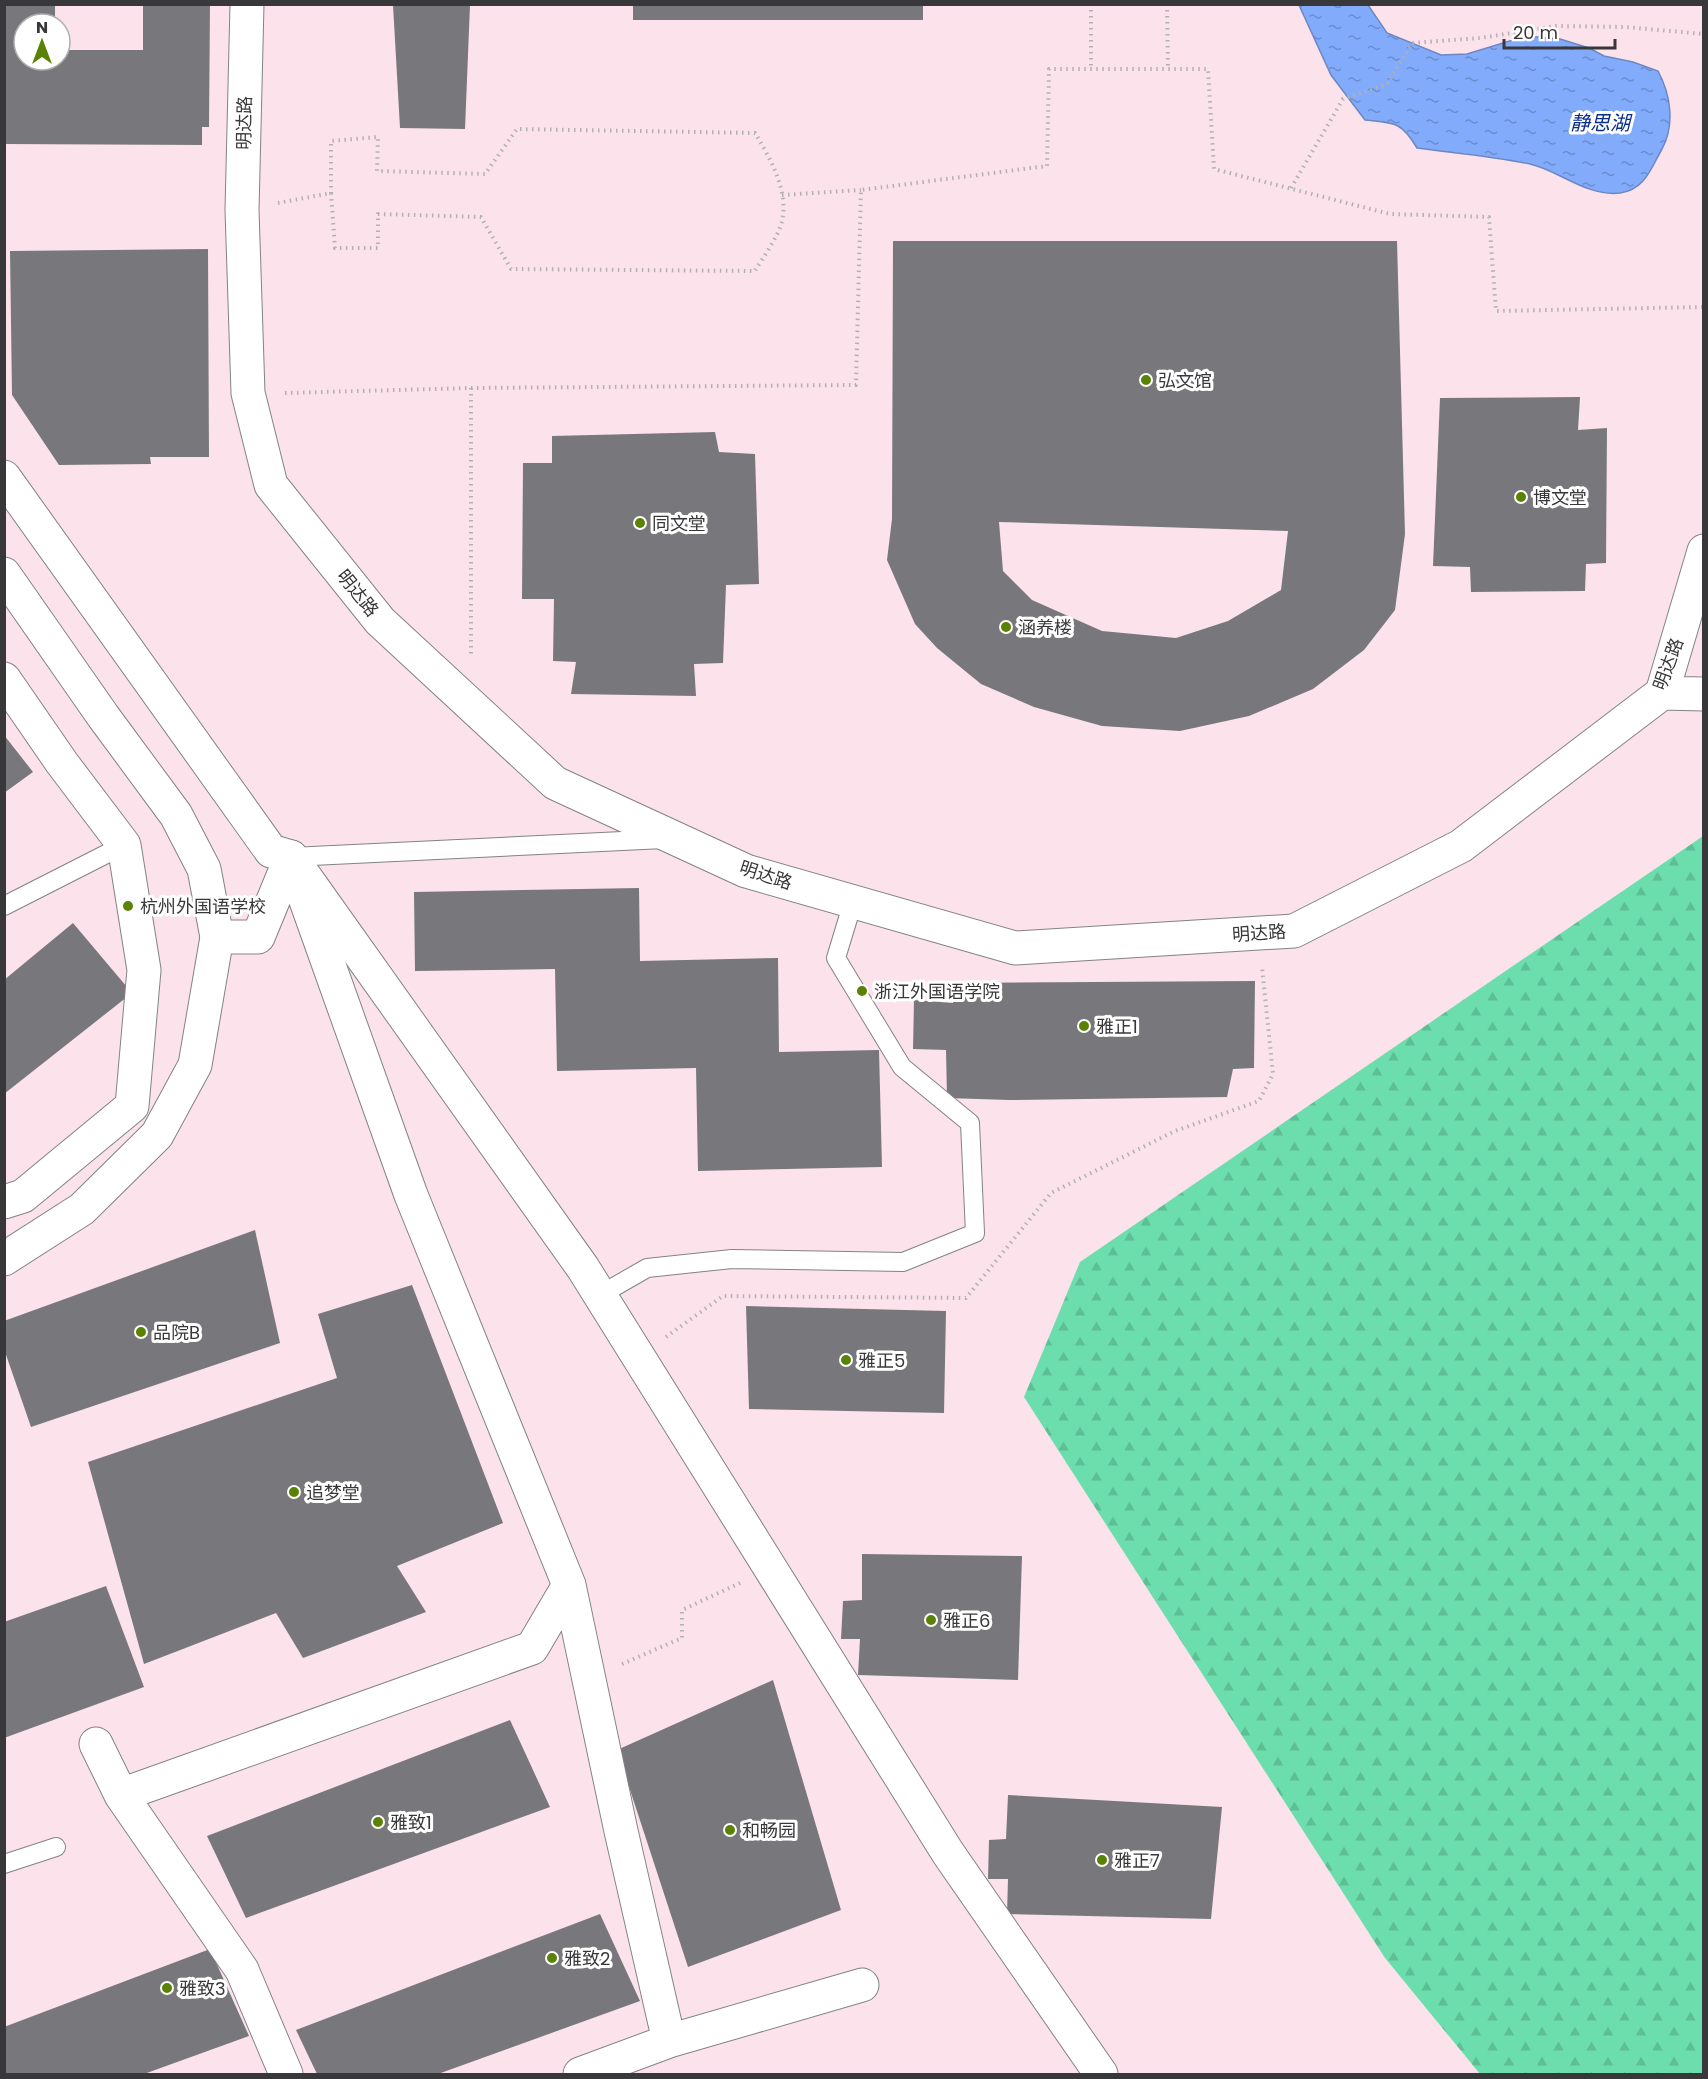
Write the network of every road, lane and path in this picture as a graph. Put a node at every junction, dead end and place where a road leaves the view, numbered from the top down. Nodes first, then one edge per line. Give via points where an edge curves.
1 (247, 4) edge
2 (1091, 4) edge
3 (1167, 4) edge
4 (1704, 34) edge
5 (1091, 69) junction
6 (1168, 69) junction
7 (1291, 188) junction
8 (861, 190) junction
9 (331, 193) junction
10 (782, 195) junction
11 (242, 210) junction
12 (1704, 307) edge
13 (471, 388) junction
14 (248, 393) junction
15 (4, 477) edge
16 (1704, 551) edge
17 (4, 574) edge
18 (4, 679) edge
19 (1662, 693) junction
20 (1704, 694) edge
21 (471, 705) junction
22 (675, 839) junction
23 (124, 845) junction
24 (291, 857) junction
25 (853, 902) junction
26 (4, 906) edge
27 (1260, 934) junction
28 (217, 937) junction
29 (4, 1202) edge
30 (4, 1259) edge
31 (600, 1295) junction
32 (638, 1356) junction
33 (770, 1568) junction
34 (569, 1585) junction
35 (589, 1678) junction
36 (96, 1744) dead end
37 (121, 1795) junction
38 (56, 1847) dead end
39 (4, 1864) edge
40 (862, 1985) dead end
41 (669, 2041) junction
42 (286, 2074) edge
43 (580, 2074) edge
44 (1101, 2074) edge

1 - 11 street, 明达路
2 - 5 path
3 - 6 path
4 - 7 path via 1556,26 1480,38 1412,43 1386,84 1343,99
5 - 6 path
5 - 8 path via 1049,69 1047,166
6 - 7 path via 1208,69 1214,169
7 - 12 path via 1390,214 1489,217 1496,311
8 - 10 path
8 - 13 path via 856,385
9 - 10 path via 331,141 378,137 377,171 485,174 517,129 755,133 770,156
9 - 10 path via 334,248 378,248 378,214 481,217 511,269 755,271 782,222
9 - 11 path
11 - 14 street, 明达路
13 - 14 path
13 - 21 path
14 - 21 street, 明达路 via 271,485 380,621
15 - 24 street via 271,851
16 - 19 street, 明达路
17 - 28 street via 176,815 204,869
18 - 23 street
19 - 20 street
19 - 27 street, 明达路 via 1461,846 1294,931
21 - 22 street, 明达路 via 555,783
22 - 24 lane
22 - 25 street, 明达路 via 746,871
23 - 26 lane
23 - 29 street via 144,970 132,1106 23,1196
24 - 28 street via 258,937
24 - 31 street
24 - 34 street via 411,1195
25 - 27 street, 明达路 via 1015,948
25 - 31 lane via 836,958 902,1067 970,1123 975,1233 903,1262 732,1258 647,1268
27 - 32 path via 1273,1074 1258,1101 1175,1131 1051,1194 966,1298 723,1296
28 - 30 street via 195,1065 157,1135 82,1209
31 - 32 street
32 - 33 street
33 - 35 path via 682,1610 682,1638
33 - 44 street via 948,1853
34 - 35 street
34 - 37 street via 532,1648
35 - 41 street
36 - 37 street
37 - 42 street via 242,1970
38 - 39 lane
40 - 41 street
41 - 43 street

